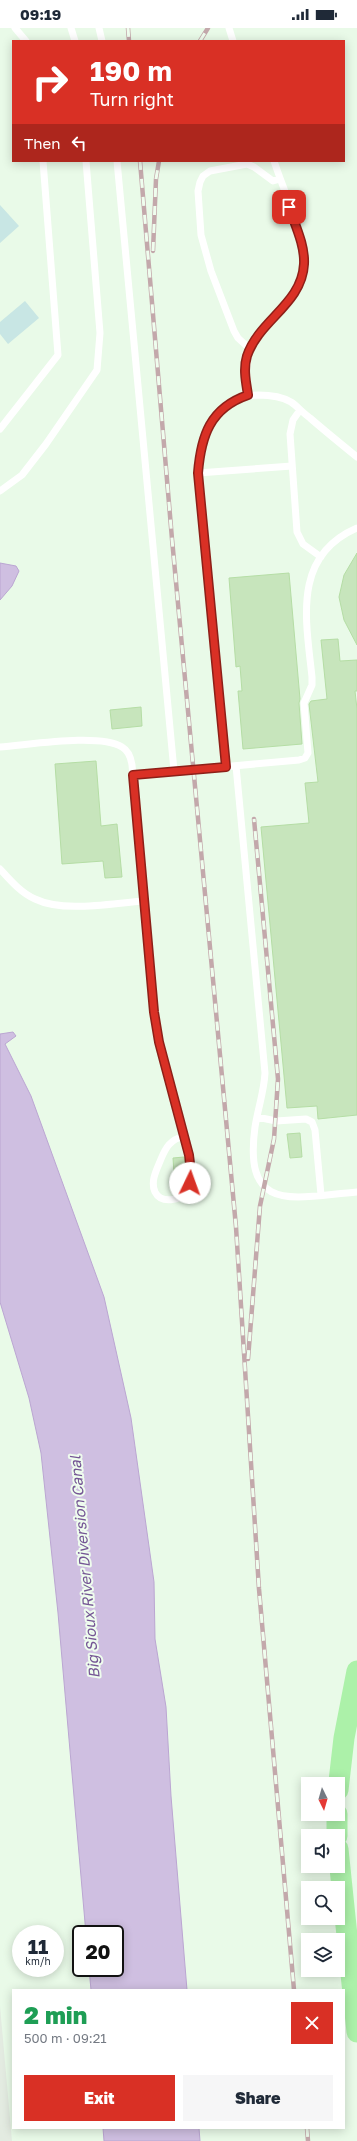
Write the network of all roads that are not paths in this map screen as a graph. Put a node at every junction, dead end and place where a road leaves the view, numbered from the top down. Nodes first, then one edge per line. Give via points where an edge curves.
1 (15, 28) edge
2 (71, 28) edge
3 (99, 28) edge
4 (229, 28) edge
5 (25, 40) edge
6 (75, 40) edge
7 (102, 40) edge
8 (233, 40) edge
9 (43, 162) edge
10 (86, 162) edge
11 (117, 162) edge
12 (274, 162) edge
13 (280, 179) junction
14 (250, 349) junction
15 (248, 395) junction
16 (300, 410) junction
17 (0, 429) edge
18 (357, 457) edge
19 (292, 466) junction
20 (198, 473) junction
21 (0, 491) edge
22 (357, 528) edge
23 (321, 557) junction
24 (0, 747) edge
25 (236, 766) junction
26 (226, 767) junction
27 (174, 771) junction
28 (133, 775) junction
29 (0, 869) edge
30 (144, 901) junction
31 (258, 1117) junction
32 (184, 1136) junction
33 (357, 1192) edge
34 (321, 1195) junction
35 (357, 1672) edge
36 (340, 1777) edge
37 (340, 1873) edge
38 (357, 2032) edge

1 - 5 lane
2 - 6 lane
3 - 7 lane
4 - 8 lane
9 - 17 lane via 58,355
10 - 21 lane via 100,333 96,370 22,475
11 - 27 lane
12 - 13 lane
13 - 14 lane via 303,250 303,276 292,298
13 - 14 lane via 273,181 254,166 240,164 210,171 203,176 198,191 199,223 211,271 234,331
14 - 15 lane via 245,368
15 - 16 lane via 270,395 290,402
15 - 20 lane via 232,400 217,415 206,433
16 - 18 lane
16 - 19 lane via 290,427
19 - 20 lane
19 - 23 lane via 299,538
20 - 26 lane
22 - 23 lane via 335,540
23 - 25 lane via 310,577 307,592 306,619 312,677 312,685 304,703 308,753 305,758 299,760
24 - 28 lane via 104,741 122,746 128,751
25 - 26 lane
25 - 31 lane via 264,1065 264,1087
26 - 27 lane
27 - 28 lane
28 - 30 lane
29 - 30 lane via 18,888 34,899 49,904 67,906
30 - 32 lane via 156,1028
31 - 34 lane via 276,1121 306,1119 312,1122
31 - 34 lane via 254,1136 256,1176 259,1182 281,1196
32 - 32 lane via 190,1163 190,1183 180,1198 166,1200 155,1193 156,1172 167,1145 172,1140
33 - 34 lane
35 - 36 main road via 345,1731
37 - 38 main road

